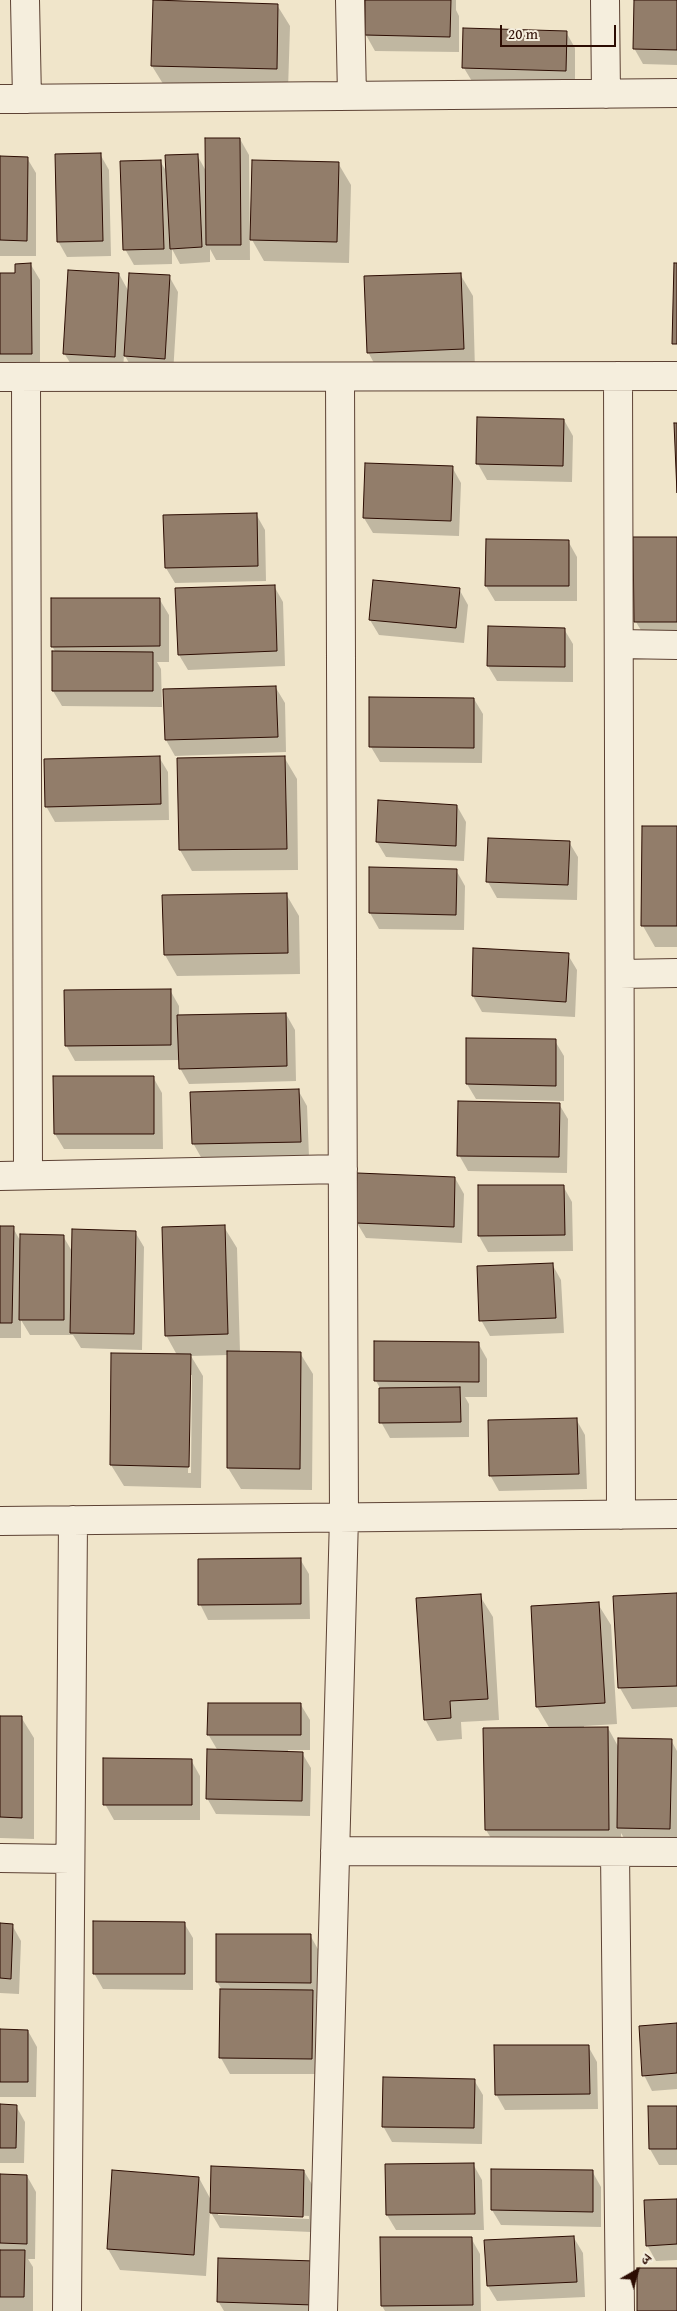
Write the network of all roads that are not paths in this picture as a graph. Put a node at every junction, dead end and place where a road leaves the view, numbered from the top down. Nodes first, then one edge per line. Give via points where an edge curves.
1 (25, 0) edge
2 (350, 0) edge
3 (605, 0) edge
4 (606, 94) junction
5 (677, 94) edge
6 (352, 96) junction
7 (0, 99) edge
8 (27, 99) junction
9 (618, 376) junction
10 (677, 376) edge
11 (13, 377) edge
12 (340, 377) junction
13 (619, 644) junction
14 (677, 645) edge
15 (677, 973) edge
16 (620, 974) junction
17 (343, 1169) junction
18 (28, 1175) junction
19 (0, 1176) edge
20 (677, 1514) edge
21 (621, 1515) junction
22 (344, 1517) junction
23 (73, 1520) junction
24 (0, 1521) edge
25 (335, 1851) junction
26 (615, 1852) junction
27 (677, 1852) edge
28 (0, 1858) edge
29 (70, 1859) junction
30 (68, 2311) edge
31 (323, 2311) edge
32 (620, 2311) edge

1 - 8 street
2 - 6 street
3 - 4 street
4 - 5 street
4 - 6 street
6 - 8 street
7 - 8 street
9 - 10 street
9 - 12 street
9 - 13 street
11 - 12 street
11 - 18 street
12 - 17 street
13 - 14 street
13 - 16 street
15 - 16 street
16 - 21 street
17 - 18 street
17 - 22 street
18 - 19 street
20 - 21 street
21 - 22 street
22 - 23 street
22 - 25 street
23 - 24 street
23 - 29 street
25 - 26 street
25 - 31 street
26 - 27 street
26 - 32 street
28 - 29 street
29 - 30 street

